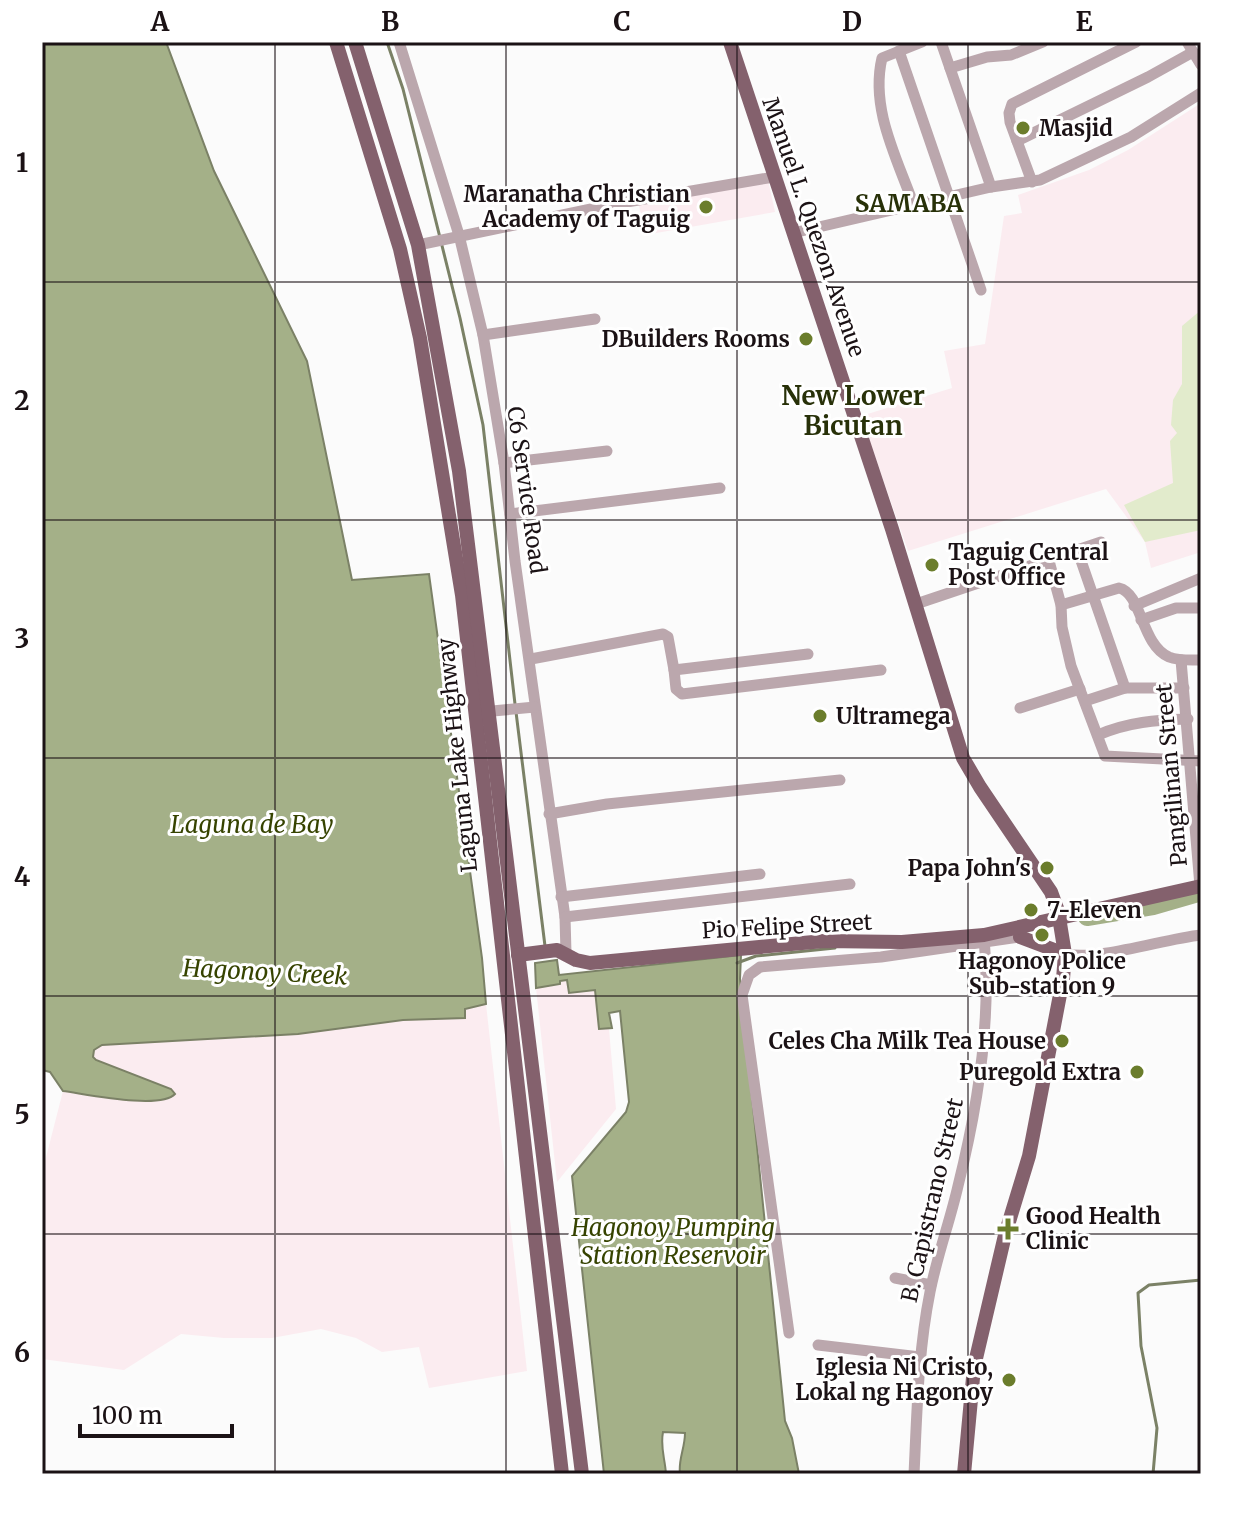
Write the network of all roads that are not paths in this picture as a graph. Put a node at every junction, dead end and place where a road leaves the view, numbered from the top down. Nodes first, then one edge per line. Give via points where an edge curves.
1 (336, 42) edge
2 (355, 42) edge
3 (399, 42) edge
4 (730, 42) edge
5 (922, 42) edge
6 (941, 42) edge
7 (1043, 42) edge
8 (1136, 42) edge
9 (1190, 47) edge
10 (899, 51) junction
11 (1201, 65) edge
12 (950, 68) junction
13 (1201, 93) edge
14 (1017, 141) junction
15 (774, 177) junction
16 (1032, 182) junction
17 (991, 187) junction
18 (949, 197) junction
19 (914, 206) junction
20 (793, 233) junction
21 (456, 236) junction
22 (418, 245) junction
23 (981, 290) dead end
24 (595, 319) dead end
25 (483, 335) junction
26 (607, 451) dead end
27 (504, 463) junction
28 (720, 488) dead end
29 (510, 514) junction
30 (1101, 542) dead end
31 (1078, 552) junction
32 (1049, 561) junction
33 (1201, 578) edge
34 (1094, 596) junction
35 (916, 604) junction
36 (1061, 605) junction
37 (1134, 606) junction
38 (1201, 608) edge
39 (1141, 620) junction
40 (808, 654) dead end
41 (531, 659) junction
42 (1181, 660) junction
43 (1201, 660) edge
44 (674, 670) junction
45 (881, 670) dead end
46 (1125, 688) junction
47 (1184, 688) junction
48 (1080, 689) junction
49 (1085, 701) junction
50 (531, 707) junction
51 (1020, 708) dead end
52 (488, 711) junction
53 (1188, 719) junction
54 (1098, 735) junction
55 (1196, 760) edge
56 (840, 780) dead end
57 (549, 814) junction
58 (760, 874) dead end
59 (850, 884) dead end
60 (1200, 886) edge
61 (561, 897) junction
62 (1054, 899) junction
63 (1089, 912) junction
64 (565, 917) junction
65 (1062, 935) junction
66 (1201, 935) edge
67 (1020, 937) joint
68 (984, 939) junction
69 (562, 951) junction
70 (825, 951) junction
71 (525, 954) junction
72 (895, 1278) dead end
73 (931, 1285) junction
74 (789, 1333) dead end
75 (818, 1345) dead end
76 (920, 1357) junction
77 (562, 1474) edge
78 (582, 1474) edge
79 (914, 1474) edge
80 (964, 1474) edge

1 - 52 main road, Laguna Lake Highway via 400,249
2 - 22 main road, Laguna Lake Highway
3 - 21 street, C6 Service Road
4 - 15 main road, Manuel L. Quezon Avenue
5 - 10 street
6 - 12 street
7 - 12 street
8 - 14 street via 1012,104 1010,122
9 - 11 street
9 - 14 street via 1148,77
10 - 18 street
10 - 19 street via 881,60 879,102
12 - 17 street
13 - 16 street via 1123,142
14 - 16 street
15 - 20 main road, Manuel L. Quezon Avenue
15 - 21 street
16 - 17 street
17 - 18 street
18 - 19 street
18 - 23 street
19 - 20 street
20 - 35 main road, Manuel L. Quezon Avenue
21 - 22 street
21 - 25 street, C6 Service Road
22 - 52 main road, Laguna Lake Highway via 459,471
24 - 25 street
25 - 27 street, C6 Service Road
26 - 27 street
27 - 29 street, C6 Service Road
28 - 29 street
29 - 41 street, C6 Service Road
30 - 31 street
31 - 32 street
31 - 34 street
32 - 35 street
32 - 36 street
33 - 37 street
34 - 36 street
34 - 37 street via 1124,589
34 - 46 street
35 - 62 main road, Manuel L. Quezon Avenue via 963,758
36 - 48 street
37 - 39 street
38 - 39 street via 1176,608
39 - 42 street via 1157,648
40 - 44 street
41 - 44 street via 663,634
41 - 50 street, C6 Service Road
42 - 43 street
42 - 47 street, Pangilinan Street
44 - 45 street via 676,689 682,694
46 - 47 street
46 - 49 street
47 - 53 street, Pangilinan Street
48 - 49 street
48 - 51 street
49 - 54 street
50 - 52 street
50 - 57 street, C6 Service Road
52 - 71 main road, Laguna Lake Highway
52 - 77 main road, Laguna Lake Highway
53 - 54 street via 1119,726
53 - 55 street, Pangilinan Street
54 - 55 street via 1107,758
55 - 60 street, Pangilinan Street
56 - 57 street
57 - 61 street, C6 Service Road
58 - 61 street
59 - 64 street
60 - 63 main road, Pio Felipe Street
61 - 64 street, C6 Service Road
62 - 63 main road via 1063,907
62 - 65 main road, Manuel L. Quezon Avenue
63 - 65 main road, Pio Felipe Street
64 - 69 street, C6 Service Road
65 - 66 street via 1079,957
65 - 67 main road
65 - 68 main road, Pio Felipe Street
65 - 80 main road, Manuel L. Quezon Avenue via 1063,979 1029,1156 974,1367
67 - 68 street
68 - 70 main road, Pio Felipe Street
68 - 73 street, B. Capistrano Street via 985,1007 972,1123
69 - 70 main road, Pio Felipe Street via 590,963
69 - 71 main road, Pio Felipe Street
70 - 74 street via 760,967 749,975 742,995
71 - 78 main road, Laguna Lake Highway
72 - 73 street
73 - 76 street, B. Capistrano Street
75 - 76 street
76 - 79 street, B. Capistrano Street

